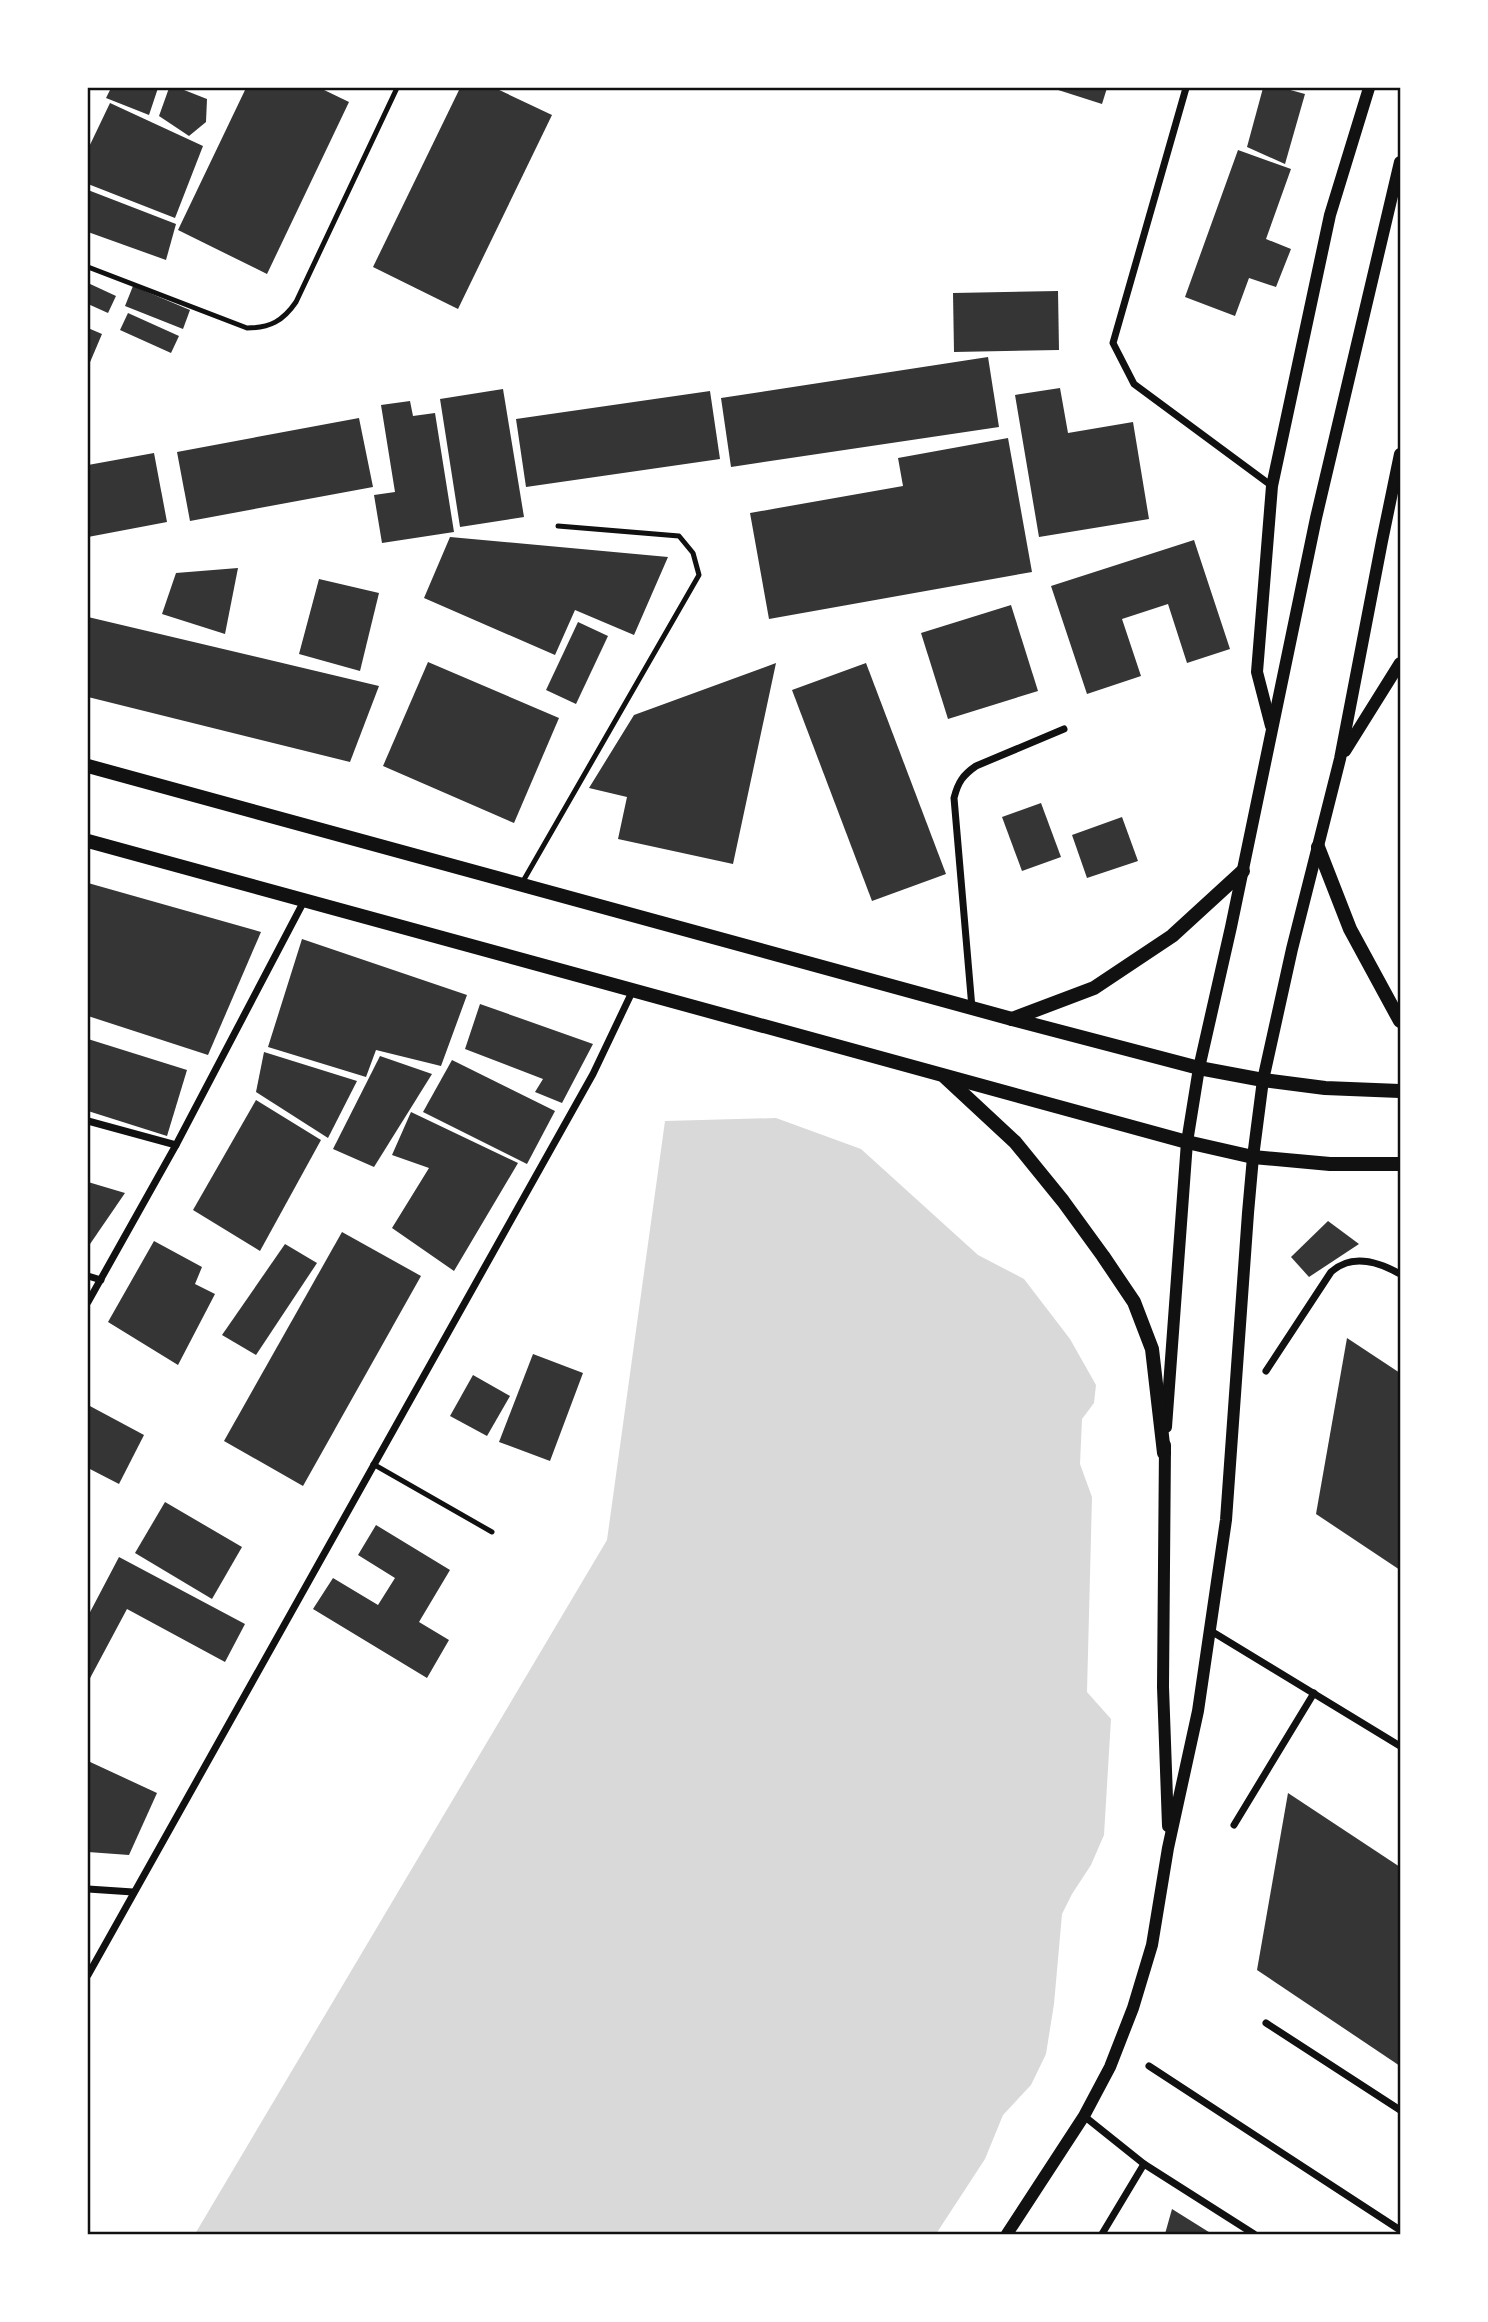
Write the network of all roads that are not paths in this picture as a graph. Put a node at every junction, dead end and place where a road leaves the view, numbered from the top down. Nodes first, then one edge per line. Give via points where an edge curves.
1 (397, 88) edge
2 (1186, 88) edge
3 (1369, 88) edge
4 (1401, 162) edge
5 (88, 267) edge
6 (1401, 454) edge
7 (1272, 486) junction
8 (558, 526) dead end
9 (1401, 663) edge
10 (1064, 729) dead end
11 (1272, 729) junction
12 (1340, 759) junction
13 (88, 766) edge
14 (88, 841) edge
15 (1318, 846) junction
16 (1243, 871) junction
17 (521, 886) junction
18 (304, 901) junction
19 (633, 990) junction
20 (972, 1008) junction
21 (1012, 1019) junction
22 (1401, 1021) edge
23 (1199, 1068) junction
24 (942, 1074) junction
25 (1263, 1080) junction
26 (1401, 1091) edge
27 (88, 1121) edge
28 (1187, 1142) junction
29 (176, 1145) junction
30 (1252, 1157) junction
31 (1401, 1164) edge
32 (1401, 1275) edge
33 (88, 1276) edge
34 (101, 1280) junction
35 (88, 1303) edge
36 (1266, 1371) dead end
37 (1164, 1453) junction
38 (373, 1464) junction
39 (492, 1532) dead end
40 (1211, 1631) junction
41 (1314, 1693) junction
42 (1401, 1746) edge
43 (1234, 1825) dead end
44 (1168, 1847) junction
45 (88, 1889) edge
46 (133, 1892) junction
47 (88, 1975) edge
48 (1266, 2023) dead end
49 (1149, 2066) dead end
50 (1401, 2110) edge
51 (1084, 2116) junction
52 (1144, 2164) junction
53 (1401, 2230) edge
54 (1007, 2235) edge
55 (1102, 2235) edge
56 (1254, 2235) edge

1 - 5 lane via 296,302 277,323 247,328
2 - 7 street via 1113,344 1134,384
3 - 7 street via 1330,215
4 - 11 street via 1316,518
6 - 12 street
7 - 11 street via 1257,672
8 - 17 lane via 679,536 693,553 699,575
9 - 12 street
10 - 20 street via 976,766 958,783 954,797
11 - 16 street
12 - 15 street
13 - 17 main road
14 - 18 main road
15 - 22 main road via 1350,929
15 - 25 street
16 - 21 main road via 1172,936 1094,988
16 - 23 street
17 - 20 main road
18 - 19 main road
18 - 29 street
19 - 24 main road
19 - 38 street via 593,1074
20 - 21 main road
21 - 23 main road
23 - 25 main road
23 - 28 street
24 - 28 main road
24 - 37 main road via 1015,1142 1134,1302 1152,1349
25 - 26 main road
25 - 30 street
27 - 29 street
28 - 30 main road
28 - 37 street
29 - 34 street
30 - 31 main road
30 - 40 street via 1226,1520
32 - 36 street via 1385,1265 1360,1260 1337,1266
33 - 34 street
34 - 35 street
37 - 44 street
38 - 39 lane
38 - 46 street
40 - 41 street
40 - 44 street
41 - 42 street
41 - 43 street
44 - 51 street via 1152,1945 1133,2008
45 - 46 street
46 - 47 street
48 - 50 street
49 - 53 street
51 - 52 street
51 - 54 street
52 - 55 street
52 - 56 street

